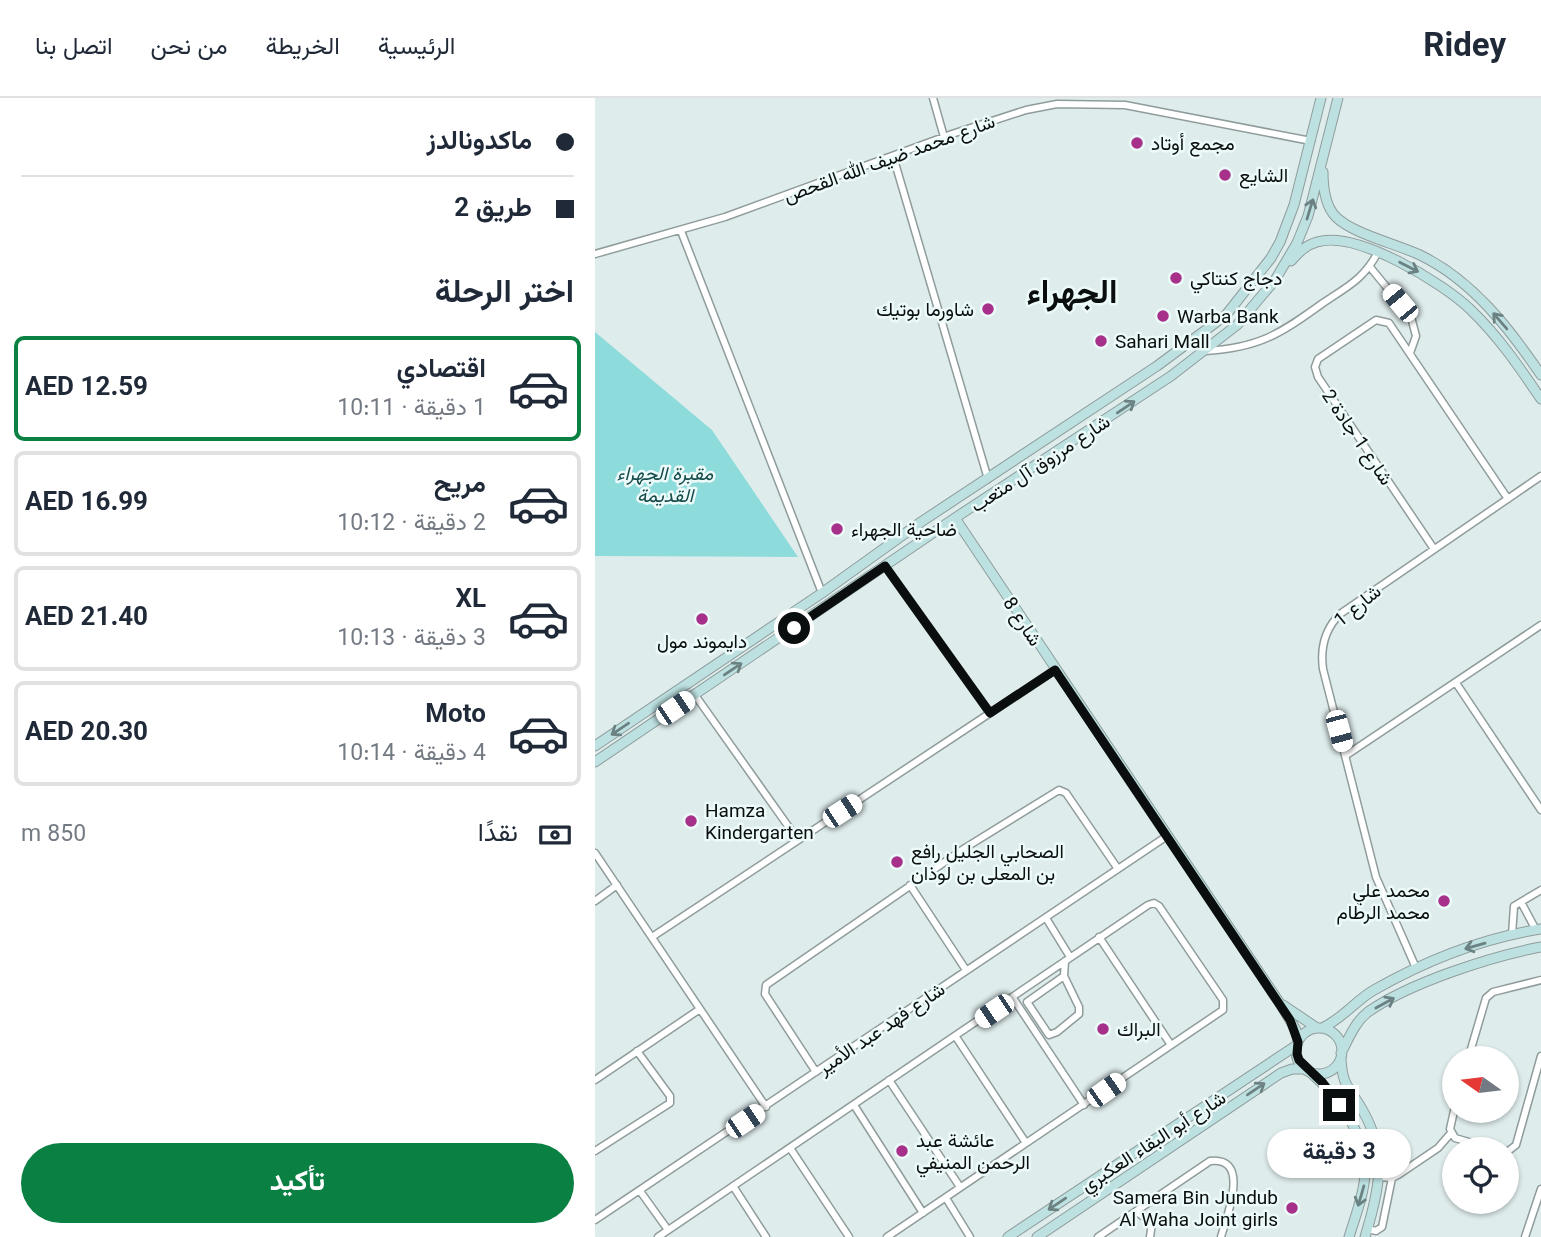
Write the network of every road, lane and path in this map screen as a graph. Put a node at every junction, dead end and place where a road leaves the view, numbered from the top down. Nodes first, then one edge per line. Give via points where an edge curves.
1 (933, 98) edge
2 (1321, 98) edge
3 (1338, 98) edge
4 (944, 137) junction
5 (1311, 141) junction
6 (1325, 154) junction
7 (893, 156) junction
8 (681, 231) junction
9 (1364, 232) junction
10 (1360, 246) junction
11 (1378, 253) junction
12 (595, 254) edge
13 (1370, 267) junction
14 (1282, 269) junction
15 (1205, 351) junction
16 (1410, 353) junction
17 (1539, 369) edge
18 (1541, 400) edge
19 (1541, 476) edge
20 (988, 479) junction
21 (1508, 499) junction
22 (955, 518) junction
23 (1434, 549) junction
24 (885, 566) junction
25 (821, 593) junction
26 (1540, 626) edge
27 (765, 632) junction
28 (747, 643) junction
29 (772, 643) junction
30 (754, 655) junction
31 (1055, 670) junction
32 (1456, 683) junction
33 (695, 695) junction
34 (990, 713) junction
35 (595, 746) edge
36 (1345, 756) junction
37 (595, 762) edge
38 (1541, 810) edge
39 (1167, 836) junction
40 (798, 840) junction
41 (595, 853) edge
42 (1118, 869) junction
43 (910, 885) junction
44 (617, 886) junction
45 (1541, 890) edge
46 (595, 901) edge
47 (1521, 902) junction
48 (1046, 918) junction
49 (1538, 930) edge
50 (1512, 935) junction
51 (652, 937) junction
52 (1099, 937) junction
53 (1541, 947) edge
54 (1068, 959) junction
55 (1416, 968) junction
56 (966, 970) junction
57 (1064, 976) junction
58 (1541, 980) edge
59 (1013, 998) junction
60 (1279, 1002) junction
61 (700, 1009) junction
62 (1320, 1028) junction
63 (956, 1037) junction
64 (1298, 1043) junction
65 (1171, 1045) junction
66 (1472, 1046) edge
67 (638, 1051) junction
68 (1341, 1055) junction
69 (1541, 1056) edge
70 (1308, 1071) junction
71 (816, 1072) junction
72 (596, 1078) edge
73 (889, 1080) junction
74 (854, 1105) junction
75 (1084, 1105) junction
76 (766, 1107) junction
77 (1452, 1124) edge
78 (1451, 1133) junction
79 (1456, 1137) edge
80 (1517, 1137) edge
81 (1026, 1143) junction
82 (790, 1148) junction
83 (595, 1151) edge
84 (1116, 1165) junction
85 (1380, 1177) junction
86 (1392, 1178) junction
87 (733, 1186) junction
88 (960, 1187) junction
89 (1541, 1189) edge
90 (640, 1191) junction
91 (946, 1198) junction
92 (1137, 1212) junction
93 (923, 1213) junction
94 (595, 1220) edge
95 (1059, 1220) junction
96 (1352, 1225) junction
97 (668, 1230) junction
98 (1366, 1233) edge
99 (658, 1237) edge
100 (766, 1237) edge
101 (849, 1237) edge
102 (887, 1237) edge
103 (970, 1237) edge
104 (1007, 1237) edge
105 (1037, 1237) edge
106 (1098, 1237) edge
107 (1150, 1237) edge
108 (1221, 1237) edge
109 (1349, 1237) edge
110 (1525, 1237) edge

1 - 4 street
2 - 5 main road, شارع مرزوق آل متعب
3 - 6 main road, شارع مرزوق آل متعب
4 - 5 street, شارع محمد ضيف الله القحص via 1026,110 1089,104 1125,105
4 - 7 street, شارع محمد ضيف الله القحص
5 - 20 main road, شارع مرزوق آل متعب via 1280,242 1226,315
6 - 9 main road via 1328,206 1339,220
14 -> 6 main road, شارع مرزوق آل متعب via 1308,216
7 - 8 street, شارع محمد ضيف الله القحص
7 - 20 street
8 - 12 street, شارع محمد ضيف الله القحص
8 - 25 street
9 - 10 main road via 1359,236
17 -> 9 main road via 1499,319 1451,274 1421,255
10 - 11 main road
10 - 14 main road via 1318,241
11 - 13 street
11 -> 18 main road via 1417,271 1469,308 1494,334
13 - 15 street via 1287,330 1244,346
13 - 16 street via 1411,317 1416,336
14 - 15 main road, شارع مرزوق آل متعب via 1259,302
22 -> 15 main road, شارع مرزوق آل متعب
16 - 21 street, شارع 1 جادة 2
16 - 23 street, شارع 1 جادة 2 via 1392,325 1376,320 1318,359 1315,370
19 - 21 street, شارع 1
20 - 25 main road, شارع مرزوق آل متعب
21 - 23 street, شارع 1
22 - 24 main road, شارع مرزوق آل متعب
22 - 31 main road, شارع 8
23 - 36 street, شارع 1 via 1340,614 1325,635 1322,669
24 - 29 main road, شارع مرزوق آل متعب
24 - 34 street
25 - 27 main road, شارع مرزوق آل متعب
26 - 32 street
27 - 28 main road, شارع مرزوق آل متعب
27 - 29 main road
28 - 30 main road via 755,649
28 -> 35 main road, شارع مرزوق آل متعب
29 - 30 main road, شارع مرزوق آل متعب
33 -> 30 main road, شارع مرزوق آل متعب
31 - 34 street
31 - 39 main road, شارع 8
32 - 36 street
32 - 38 street
33 - 37 main road, شارع مرزوق آل متعب
33 - 40 street
34 - 40 street
36 - 55 street, شارع 1 via 1376,877
39 - 42 street, شارع فهد عبد الأمير
39 - 60 main road, شارع 8
40 - 51 street
41 - 44 street
42 - 43 street via 1066,793 1059,790
42 - 48 street, شارع فهد عبد الأمير
43 - 56 street
43 - 71 street via 765,987 765,995
44 - 46 street
44 - 51 street
45 - 47 street
47 - 49 street
47 - 50 street via 1514,906
48 - 54 street
48 - 56 street, شارع فهد عبد الأمير
49 - 50 main road
50 -> 55 main road
51 - 61 street
52 - 54 street
52 - 65 street
52 - 65 street via 1148,905 1157,904 1223,1000 1220,1013
68 -> 53 main road via 1357,1023 1394,998 1460,969
54 - 57 street
54 - 59 street
55 - 62 main road via 1375,989
56 - 71 street, شارع فهد عبد الأمير
57 - 57 street via 1079,1014 1052,1036 1027,1002
58 - 66 street via 1493,992 1486,998
59 - 63 street
59 - 75 street
60 - 62 main road, شارع 8
60 - 64 main road, شارع 8 via 1296,1030
61 - 67 street
61 - 76 street
62 - 64 main road via 1306,1032
62 - 68 main road via 1337,1037
63 - 73 street
63 - 81 street
64 - 70 main road via 1299,1060
64 - 84 main road, شارع أبو البقاء العكبري
65 - 75 street
67 - 72 street
67 - 83 street via 670,1096 670,1103
68 - 70 main road via 1328,1072
68 - 85 main road via 1343,1081 1371,1125 1378,1146
69 - 80 street
95 -> 70 main road, شارع أبو البقاء العكبري via 1281,1073
70 -> 96 main road via 1330,1092 1363,1150 1364,1184
71 - 76 street, شارع فهد عبد الأمير
73 - 74 street
73 - 88 street
74 - 82 street
74 - 93 street
75 - 81 street
76 - 90 street, شارع فهد عبد الأمير
77 - 78 street
78 - 79 street
78 - 86 street
81 - 88 street
82 - 87 street
82 - 101 street
84 - 95 main road via 1120,1174
84 -> 104 main road, شارع أبو البقاء العكبري
85 - 86 street
85 - 98 main road
86 - 98 street via 1381,1227
87 - 97 street
87 - 100 street
88 - 91 street
89 - 110 street
90 - 94 street, شارع فهد عبد الأمير
90 - 97 street
91 - 93 street
91 - 103 street
92 - 106 street
92 - 107 street via 1152,1223
92 - 108 street via 1210,1161 1221,1162 1230,1170 1235,1186
93 - 102 street
95 - 105 main road, شارع أبو البقاء العكبري
96 - 98 main road via 1360,1220 1366,1223
96 - 109 main road
97 - 99 street

